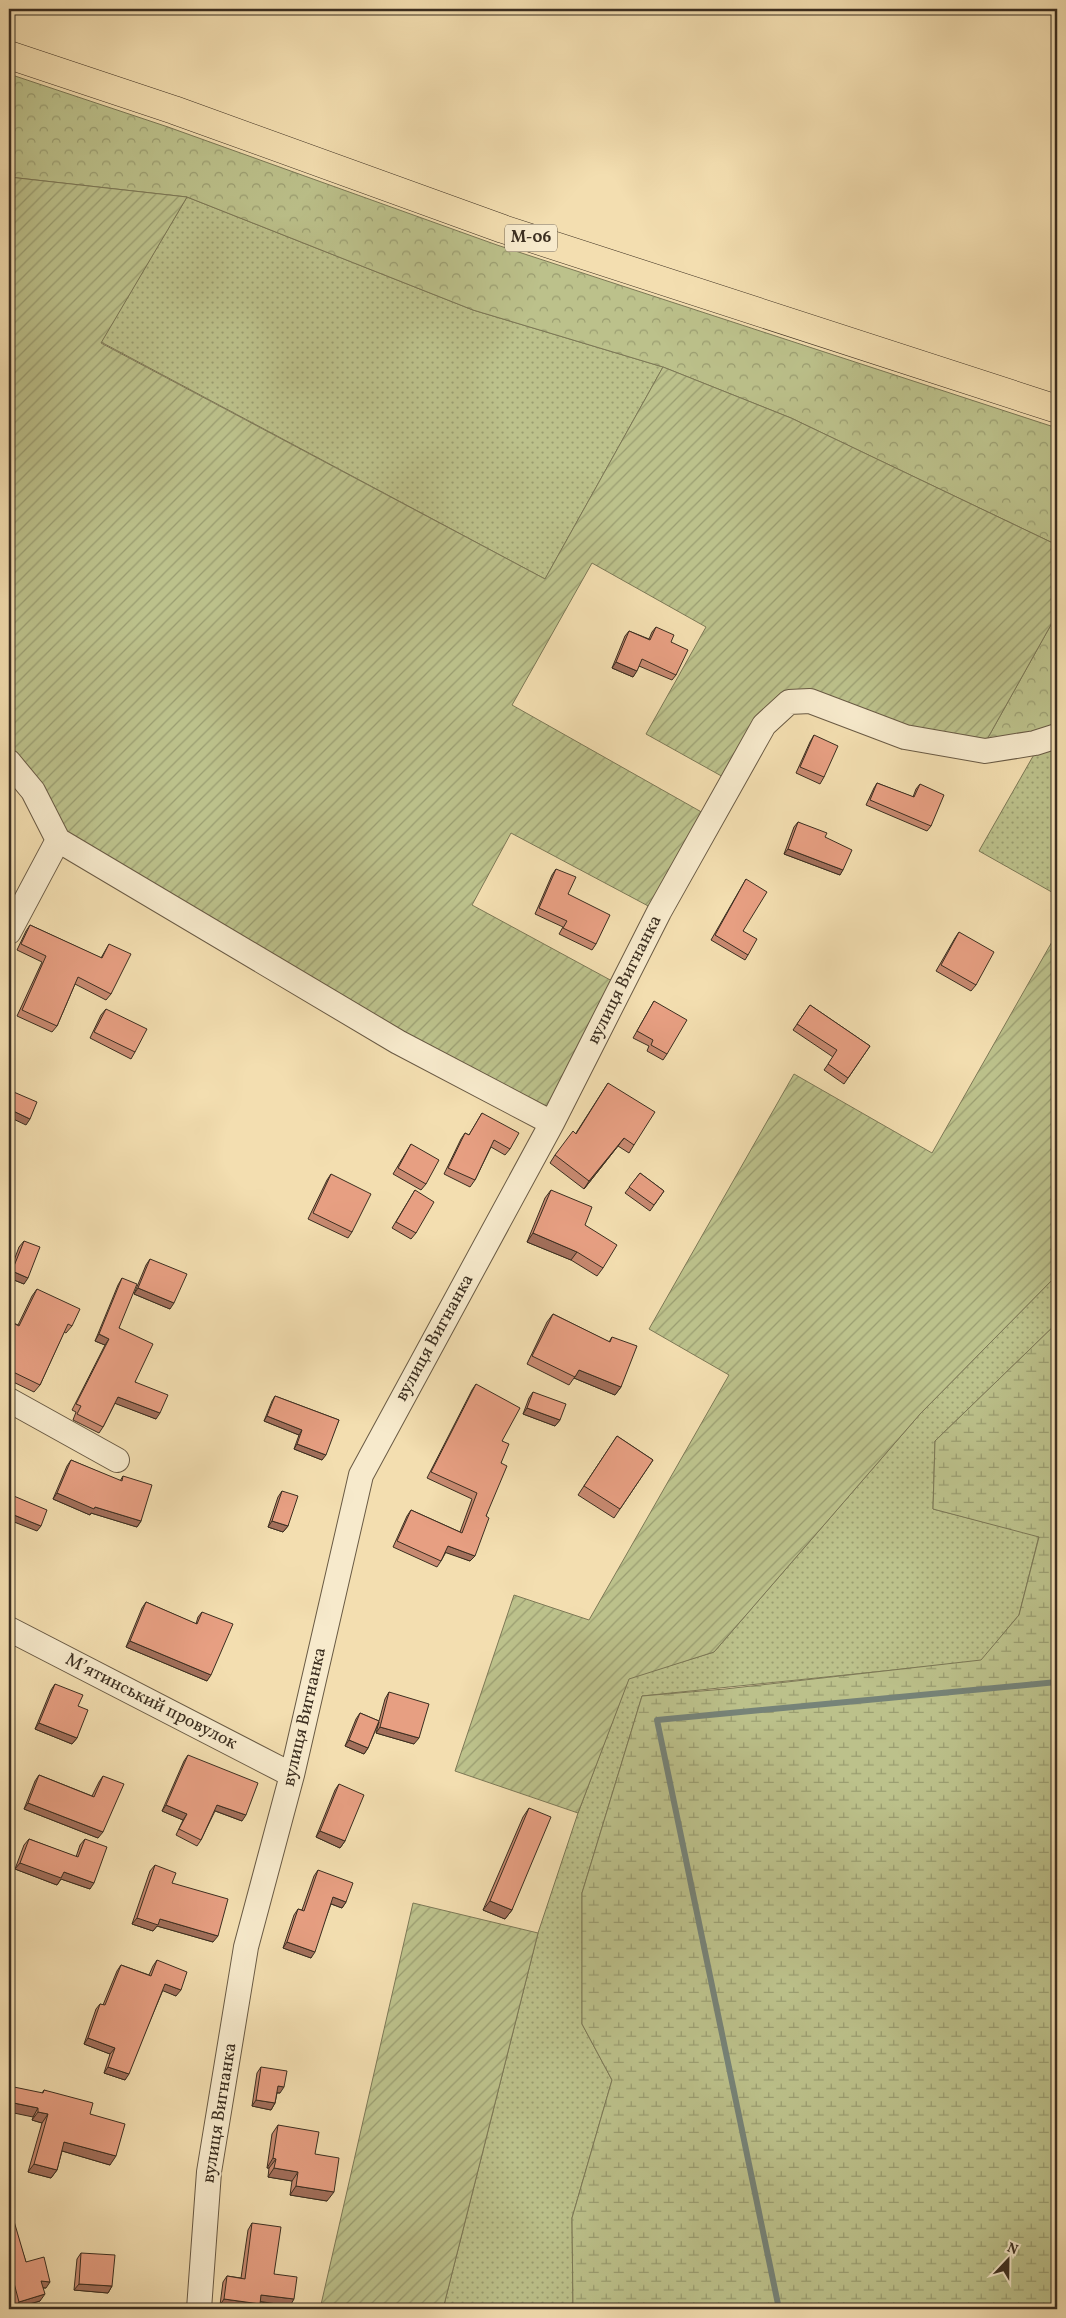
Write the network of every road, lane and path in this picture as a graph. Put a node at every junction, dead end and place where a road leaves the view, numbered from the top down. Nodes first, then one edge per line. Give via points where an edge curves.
1 (9, 55) edge
2 (1057, 409) edge
3 (1057, 736) edge
4 (9, 762) edge
5 (58, 840) junction
6 (9, 932) edge
7 (552, 1123) junction
8 (9, 1400) edge
9 (117, 1460) dead end
10 (9, 1629) edge
11 (292, 1775) junction
12 (199, 2309) edge

1 - 2 highway, М-06 via 174,110 503,229
3 - 7 street, вулиця Вигнанка via 985,751 905,737 810,700 789,702 764,725 669,895
4 - 5 street via 33,791
5 - 6 street
5 - 7 street via 398,1042
7 - 11 street, вулиця Вигнанка via 361,1475
8 - 9 street
10 - 11 street, Мʼятинський провулок
11 - 12 street, вулиця Вигнанка via 246,1947 209,2172

